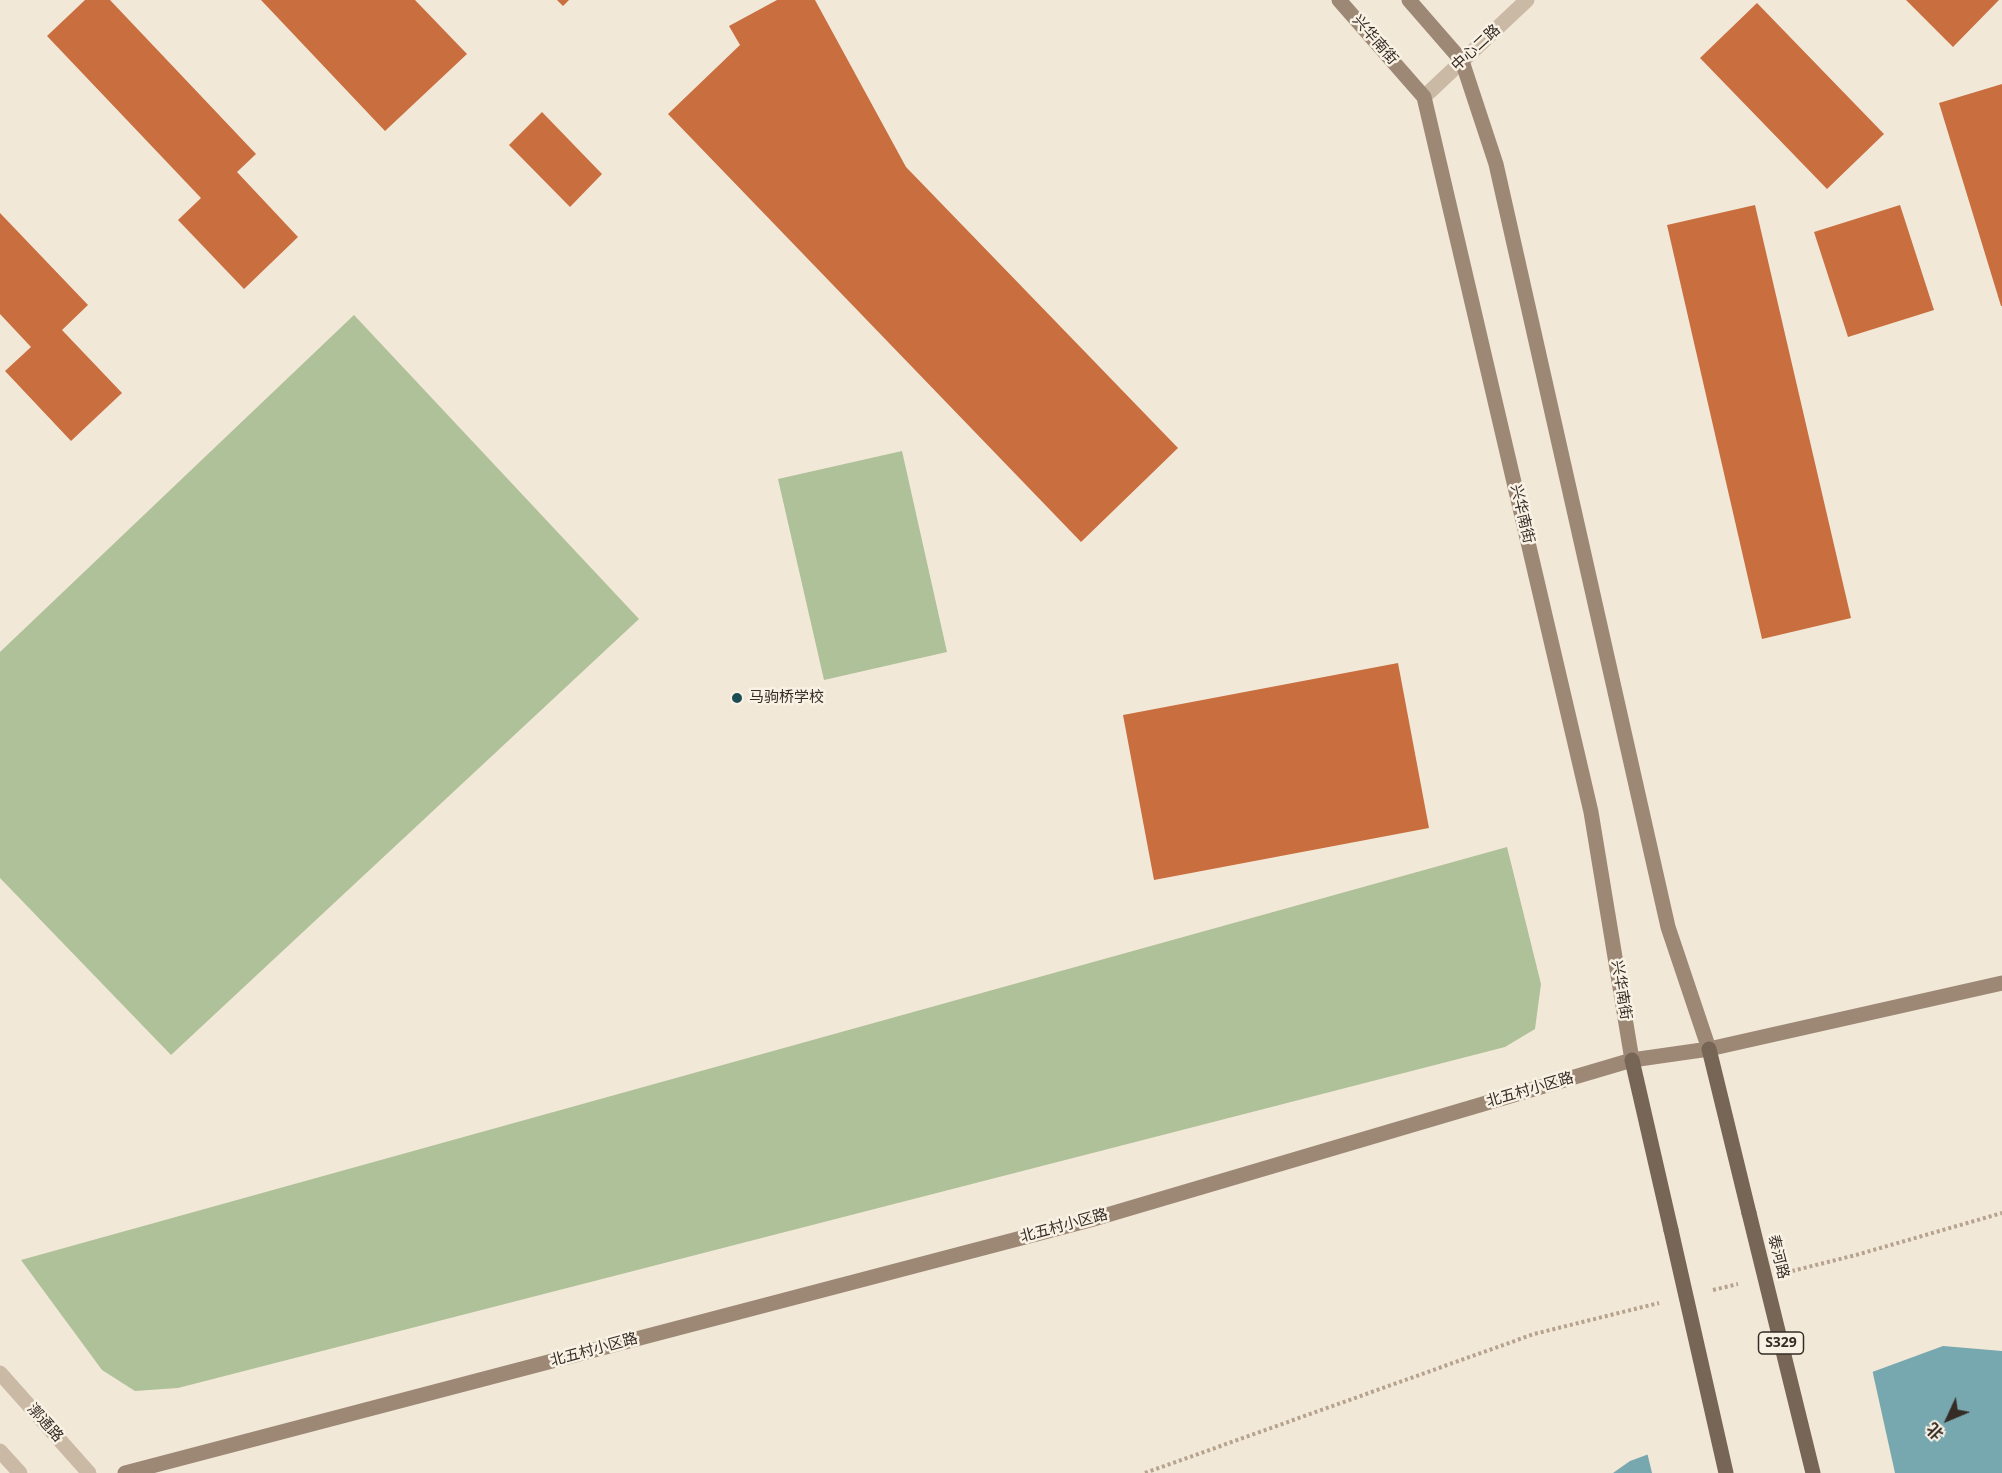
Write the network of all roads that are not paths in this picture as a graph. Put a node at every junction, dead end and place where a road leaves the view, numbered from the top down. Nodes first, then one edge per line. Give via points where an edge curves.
1 (1339, 0) edge
2 (1408, 0) edge
3 (1527, 0) edge
4 (1462, 61) junction
5 (1425, 97) junction
6 (2002, 983) edge
7 (1709, 1049) junction
8 (1632, 1060) junction
9 (0, 1373) edge
10 (0, 1451) edge
11 (20, 1473) edge
12 (89, 1473) edge
13 (125, 1473) edge
14 (1726, 1473) edge
15 (1813, 1473) edge

1 - 5 main road, 兴华南街
2 - 4 main road
3 - 4 street, 中心二路
4 - 5 street, 中心二路
4 - 7 main road via 1496,164 1668,927
5 - 8 main road, 兴华南街 via 1591,812
6 - 7 main road, 北五村小区路
7 - 8 main road, 北五村小区路
7 - 15 main road, 泰河路 / S329, bridge
8 - 13 main road, 北五村小区路 via 1090,1220
8 - 14 main road, bridge
9 - 12 street, 漷通路
10 - 11 street

